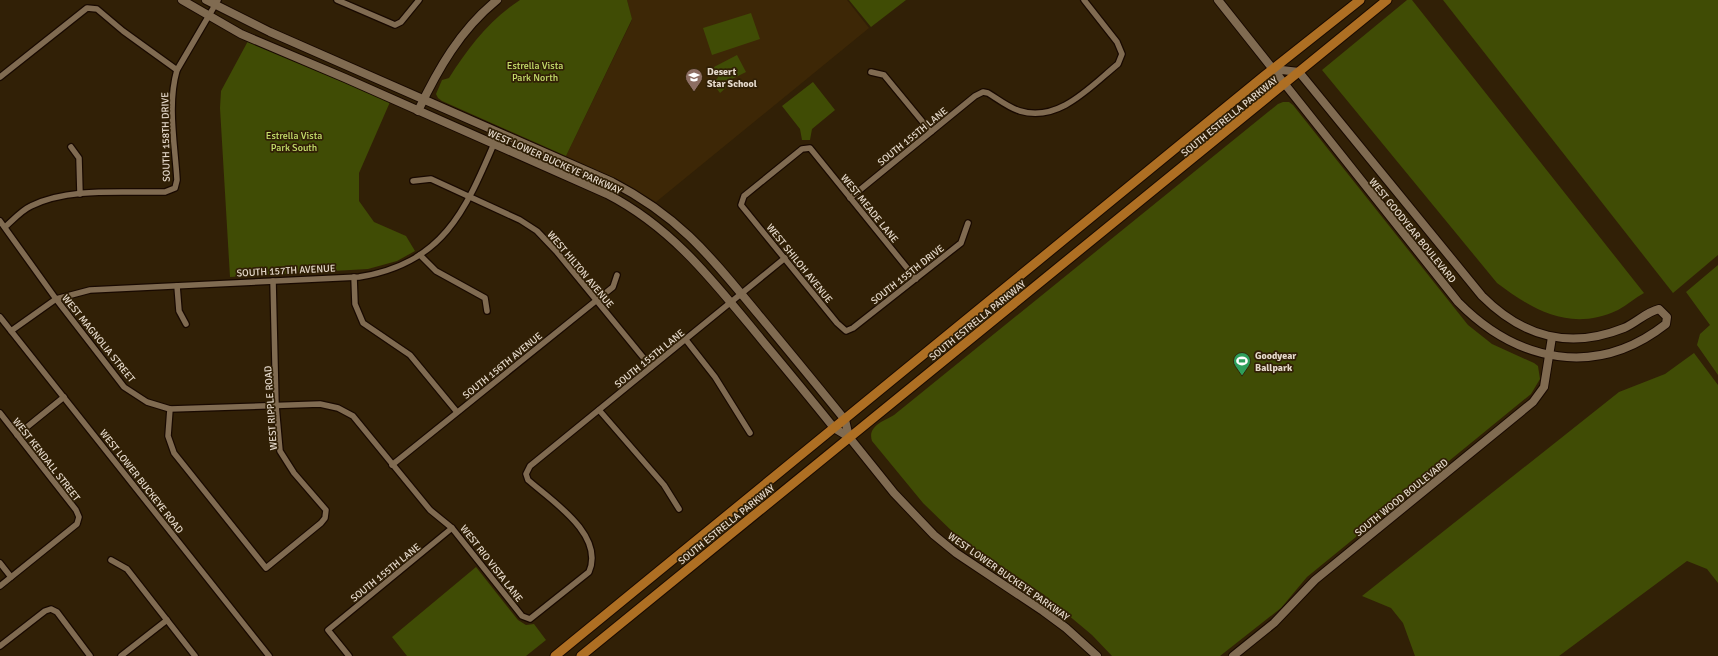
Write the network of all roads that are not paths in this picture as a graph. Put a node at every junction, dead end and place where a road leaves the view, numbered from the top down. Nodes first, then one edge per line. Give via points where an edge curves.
1 (182, 0) edge
2 (206, 0) edge
3 (337, 0) edge
4 (419, 0) edge
5 (497, 0) edge
6 (1084, 0) edge
7 (1218, 0) edge
8 (1360, 0) edge
9 (1387, 0) edge
10 (216, 3) edge
11 (209, 17) junction
12 (1273, 69) junction
13 (177, 70) junction
14 (871, 72) dead end
15 (1300, 72) junction
16 (0, 77) edge
17 (1285, 85) junction
18 (424, 98) junction
19 (418, 111) junction
20 (499, 132) junction
21 (931, 132) junction
22 (494, 144) junction
23 (71, 147) dead end
24 (414, 181) dead end
25 (80, 194) junction
26 (468, 197) junction
27 (850, 198) junction
28 (741, 205) joint
29 (0, 221) edge
30 (968, 223) dead end
31 (4, 227) junction
32 (420, 255) junction
33 (785, 258) junction
34 (617, 275) dead end
35 (354, 277) junction
36 (916, 279) junction
37 (273, 281) junction
38 (177, 286) junction
39 (741, 294) junction
40 (56, 299) junction
41 (597, 300) junction
42 (731, 302) junction
43 (487, 311) dead end
44 (0, 317) edge
45 (186, 324) dead end
46 (11, 331) junction
47 (846, 331) joint
48 (1552, 336) junction
49 (686, 340) junction
50 (1550, 355) junction
51 (651, 367) junction
52 (64, 397) junction
53 (276, 406) junction
54 (170, 409) junction
55 (599, 410) junction
56 (457, 412) junction
57 (0, 413) edge
58 (845, 420) junction
59 (834, 428) junction
60 (750, 433) dead end
61 (17, 435) junction
62 (849, 437) junction
63 (392, 465) junction
64 (679, 509) dead end
65 (452, 528) junction
66 (112, 560) dead end
67 (0, 563) edge
68 (11, 577) junction
69 (0, 586) edge
70 (530, 619) joint
71 (167, 620) junction
72 (0, 646) edge
73 (90, 656) edge
74 (121, 656) edge
75 (195, 656) edge
76 (269, 656) edge
77 (349, 656) edge
78 (555, 656) edge
79 (581, 656) edge
80 (1098, 656) edge
81 (1233, 656) edge

1 - 11 main road, WEST LOWER BUCKEYE PARKWAY
2 - 10 main road, WEST LOWER BUCKEYE PARKWAY
3 - 4 street via 395,25 401,22
5 - 18 main road via 460,37
6 - 21 street, SOUTH 155TH LANE via 1117,42 1122,54 1118,64 1069,104 1040,114 1020,111 983,92 974,96
7 - 12 main road
8 - 12 main road, SOUTH ESTRELLA PARKWAY
9 - 15 main road, SOUTH ESTRELLA PARKWAY
10 - 11 street, SOUTH 158TH DRIVE
10 - 18 main road, WEST LOWER BUCKEYE PARKWAY via 270,32
11 - 13 street, SOUTH 158TH DRIVE
11 - 19 main road, WEST LOWER BUCKEYE PARKWAY via 241,34
12 - 15 main road
12 - 17 main road, WEST GOODYEAR BOULEVARD
12 - 58 main road, SOUTH ESTRELLA PARKWAY
13 - 16 street via 97,9 87,8
13 - 25 street, SOUTH 158TH DRIVE via 171,101 177,180 175,188 165,192
14 - 21 street via 884,75
15 - 17 main road, SOUTH ESTRELLA PARKWAY
15 - 48 main road, WEST GOODYEAR BOULEVARD via 1482,296 1511,319
17 - 50 main road, WEST GOODYEAR BOULEVARD via 1453,296 1475,319 1491,332 1512,343
17 - 62 main road, SOUTH ESTRELLA PARKWAY
18 - 19 main road
18 - 20 main road, WEST LOWER BUCKEYE PARKWAY
19 - 22 main road, WEST LOWER BUCKEYE PARKWAY
20 - 22 street, SOUTH 157TH AVENUE
20 - 39 main road, WEST LOWER BUCKEYE PARKWAY via 612,182 659,210 694,239
21 - 27 street, SOUTH 155TH LANE
22 - 26 street, SOUTH 157TH AVENUE
22 - 42 main road, WEST LOWER BUCKEYE PARKWAY via 625,204 652,222 685,250
23 - 25 street via 79,158
24 - 26 street, WEST HILTON AVENUE via 431,179
25 - 31 street via 54,197 30,206
26 - 32 street, SOUTH 157TH AVENUE via 455,222
26 - 41 street, WEST HILTON AVENUE via 520,220 536,231 549,242
27 - 28 street, WEST MEADE LANE via 810,148 802,149 744,196
27 - 36 street, WEST MEADE LANE
28 - 33 street, WEST SHILOH AVENUE
29 - 31 street, WEST MAGNOLIA STREET
30 - 36 street, SOUTH 155TH DRIVE via 961,243
31 - 40 street, WEST MAGNOLIA STREET
32 - 35 street, SOUTH 157TH AVENUE via 389,271
32 - 43 street via 436,271 485,298
33 - 39 street, SOUTH 155TH LANE
33 - 47 street, WEST SHILOH AVENUE
34 - 41 street, SOUTH 156TH AVENUE via 613,287
35 - 37 street, SOUTH 157TH AVENUE
35 - 56 street via 355,304 363,323 410,355
36 - 47 street, SOUTH 155TH DRIVE
37 - 38 street, SOUTH 157TH AVENUE
37 - 53 street, WEST RIPPLE ROAD
38 - 40 street, SOUTH 157TH AVENUE via 90,290
38 - 45 street via 179,311
39 - 42 street, SOUTH 155TH LANE
39 - 58 main road, WEST LOWER BUCKEYE PARKWAY
40 - 46 street, SOUTH 157TH AVENUE
40 - 54 street, WEST MAGNOLIA STREET via 124,386 147,402
41 - 51 street, WEST HILTON AVENUE
41 - 56 street, SOUTH 156TH AVENUE
42 - 49 street, SOUTH 155TH LANE
42 - 59 main road, WEST LOWER BUCKEYE PARKWAY
44 - 46 street, WEST LOWER BUCKEYE ROAD
46 - 52 street, WEST LOWER BUCKEYE ROAD
48 - 50 main road, SOUTH WOOD BOULEVARD
48 - 50 main road, WEST GOODYEAR BOULEVARD via 1573,340 1596,338 1626,327 1659,309 1667,317 1666,324 1654,334 1626,348 1580,357
49 - 51 street, SOUTH 155TH LANE
49 - 60 street via 715,377
50 - 81 main road, SOUTH WOOD BOULEVARD via 1544,387 1533,402 1315,580 1280,618
51 - 55 street, SOUTH 155TH LANE
52 - 61 street
52 - 76 street, WEST LOWER BUCKEYE ROAD
53 - 54 street, WEST MAGNOLIA STREET
53 - 54 street, WEST RIPPLE ROAD via 280,451 294,473 326,510 325,518 266,568 174,453 168,436
53 - 63 street, WEST RIO VISTA LANE via 320,404 338,408 353,416
55 - 64 street via 664,485
55 - 70 street, SOUTH 155TH LANE via 530,466 526,474 528,480 582,529 591,548 592,565 589,572
56 - 63 street, SOUTH 156TH AVENUE
57 - 61 street, WEST KENDALL STREET
58 - 59 main road, SOUTH ESTRELLA PARKWAY
58 - 62 main road, WEST LOWER BUCKEYE PARKWAY
59 - 62 main road, WEST LOWER BUCKEYE PARKWAY
59 - 78 main road, SOUTH ESTRELLA PARKWAY
61 - 68 street, WEST KENDALL STREET via 79,517 77,524
62 - 79 main road, SOUTH ESTRELLA PARKWAY
62 - 80 main road, WEST LOWER BUCKEYE PARKWAY via 894,493 934,535 1043,611
63 - 65 street, WEST RIO VISTA LANE via 430,510
65 - 70 street, WEST RIO VISTA LANE via 522,616
65 - 77 street, SOUTH 155TH LANE via 328,630
66 - 71 street via 127,569
67 - 68 street
68 - 69 street
71 - 74 street
71 - 75 street
72 - 73 street via 51,609 57,612

